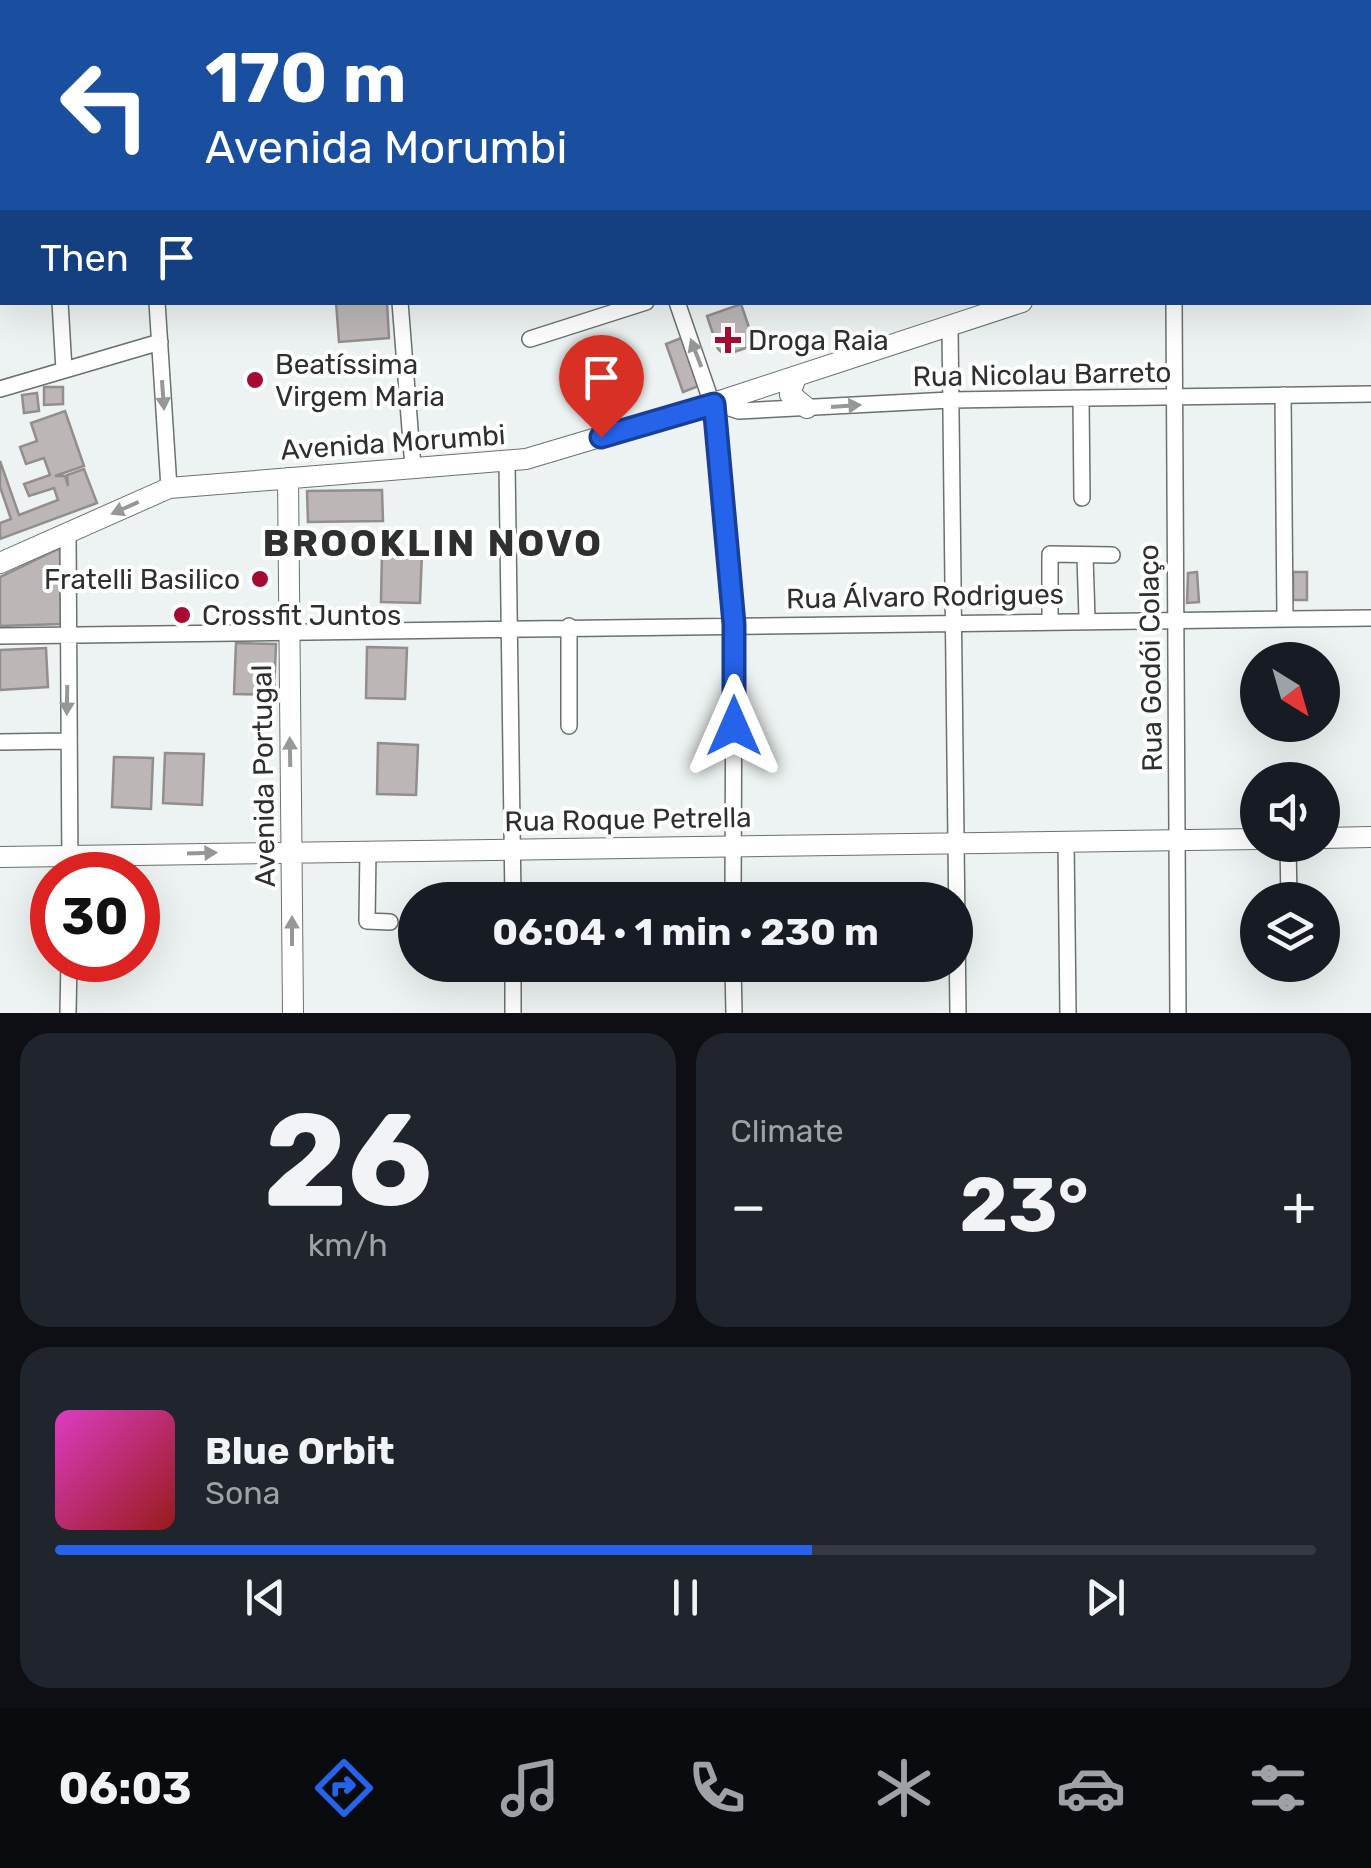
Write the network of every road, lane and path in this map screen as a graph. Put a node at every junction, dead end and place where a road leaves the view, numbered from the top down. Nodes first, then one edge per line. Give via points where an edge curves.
1 (60, 305) edge
2 (157, 305) edge
3 (400, 305) edge
4 (637, 305) edge
5 (678, 305) edge
6 (1013, 305) edge
7 (1174, 305) edge
8 (950, 327) junction
9 (530, 339) dead end
10 (160, 342) junction
11 (64, 370) junction
12 (796, 377) junction
13 (0, 390) edge
14 (1371, 394) edge
15 (1283, 395) junction
16 (1172, 396) junction
17 (1081, 398) junction
18 (950, 400) junction
19 (714, 404) junction
20 (807, 408) junction
21 (507, 463) junction
22 (413, 467) junction
23 (288, 478) junction
24 (169, 488) junction
25 (1082, 498) dead end
26 (68, 533) junction
27 (1112, 555) dead end
28 (1085, 556) junction
29 (0, 563) edge
30 (1284, 617) junction
31 (1087, 618) junction
32 (1176, 618) junction
33 (1371, 618) edge
34 (1050, 620) junction
35 (954, 622) junction
36 (734, 624) junction
37 (569, 626) junction
38 (509, 627) junction
39 (288, 630) junction
40 (68, 633) junction
41 (0, 636) edge
42 (570, 726) dead end
43 (67, 741) junction
44 (0, 742) edge
45 (1371, 837) edge
46 (1340, 838) edge
47 (1240, 839) edge
48 (1177, 840) junction
49 (1066, 841) junction
50 (956, 843) junction
51 (733, 846) junction
52 (512, 848) junction
53 (292, 850) junction
54 (368, 850) junction
55 (69, 852) edge
56 (0, 857) edge
57 (160, 859) edge
58 (30, 861) edge
59 (512, 882) edge
60 (733, 882) edge
61 (390, 922) dead end
62 (69, 982) edge
63 (513, 982) edge
64 (734, 982) edge
65 (68, 1013) edge
66 (292, 1013) edge
67 (514, 1013) edge
68 (734, 1013) edge
69 (958, 1013) edge
70 (1068, 1013) edge
71 (1178, 1013) edge

1 - 11 street
2 - 10 street
3 - 22 street
4 - 9 street
19 -> 5 street
6 - 8 street, Avenida Morumbi
7 - 16 street, Rua Godói Colaço
8 - 12 street, Avenida Morumbi
8 - 18 street
10 - 11 street
10 -> 24 street
11 - 13 street
12 - 19 street, Avenida Morumbi
12 - 20 street via 790,394
14 - 15 street, Rua Nicolau Barreto
15 - 16 street, Rua Nicolau Barreto
15 - 30 street
16 - 17 street, Rua Nicolau Barreto
16 - 32 street, Rua Godói Colaço
17 - 18 street, Rua Nicolau Barreto
17 - 25 street
20 -> 18 street, Rua Nicolau Barreto
18 - 35 street
19 - 20 street, Rua Nicolau Barreto via 739,411
19 - 21 street, Avenida Morumbi
19 - 36 street
21 - 22 street, Avenida Morumbi
21 - 38 street
22 - 23 street, Avenida Morumbi
23 - 24 street, Avenida Morumbi
23 - 39 street, Avenida Portugal
24 -> 26 street, Avenida Morumbi
26 - 29 street, Avenida Morumbi
26 - 40 street
27 - 28 street
28 - 31 street
28 - 34 street via 1048,555
30 - 32 street, Rua Álvaro Rodrigues
30 - 33 street, Rua Álvaro Rodrigues
31 - 32 street, Rua Álvaro Rodrigues
31 - 34 street, Rua Álvaro Rodrigues
32 - 48 street, Rua Godói Colaço
34 - 35 street, Rua Álvaro Rodrigues
35 - 36 street, Rua Álvaro Rodrigues
35 - 50 street
36 - 37 street, Rua Álvaro Rodrigues
36 - 51 street
37 - 38 street, Rua Álvaro Rodrigues
37 - 42 street
38 - 39 street, Rua Álvaro Rodrigues
38 - 52 street
39 - 40 street, Rua Álvaro Rodrigues
53 -> 39 street, Avenida Portugal
40 - 41 street, Rua Álvaro Rodrigues
40 -> 43 street
43 - 44 street
43 - 55 street
45 - 46 street
47 - 48 street, Rua Roque Petrella
48 - 49 street, Rua Roque Petrella
48 - 71 street, Rua Godói Colaço
49 - 50 street, Rua Roque Petrella
49 - 70 street
50 - 51 street, Rua Roque Petrella
50 - 69 street
51 - 52 street, Rua Roque Petrella
51 - 60 street
52 - 54 street, Rua Roque Petrella
52 - 59 street
53 - 54 street, Rua Roque Petrella
57 -> 53 street, Rua Roque Petrella
66 -> 53 street, Avenida Portugal
54 - 61 street via 367,921
56 - 58 street, Rua Roque Petrella
62 - 65 street
63 - 67 street
64 - 68 street

